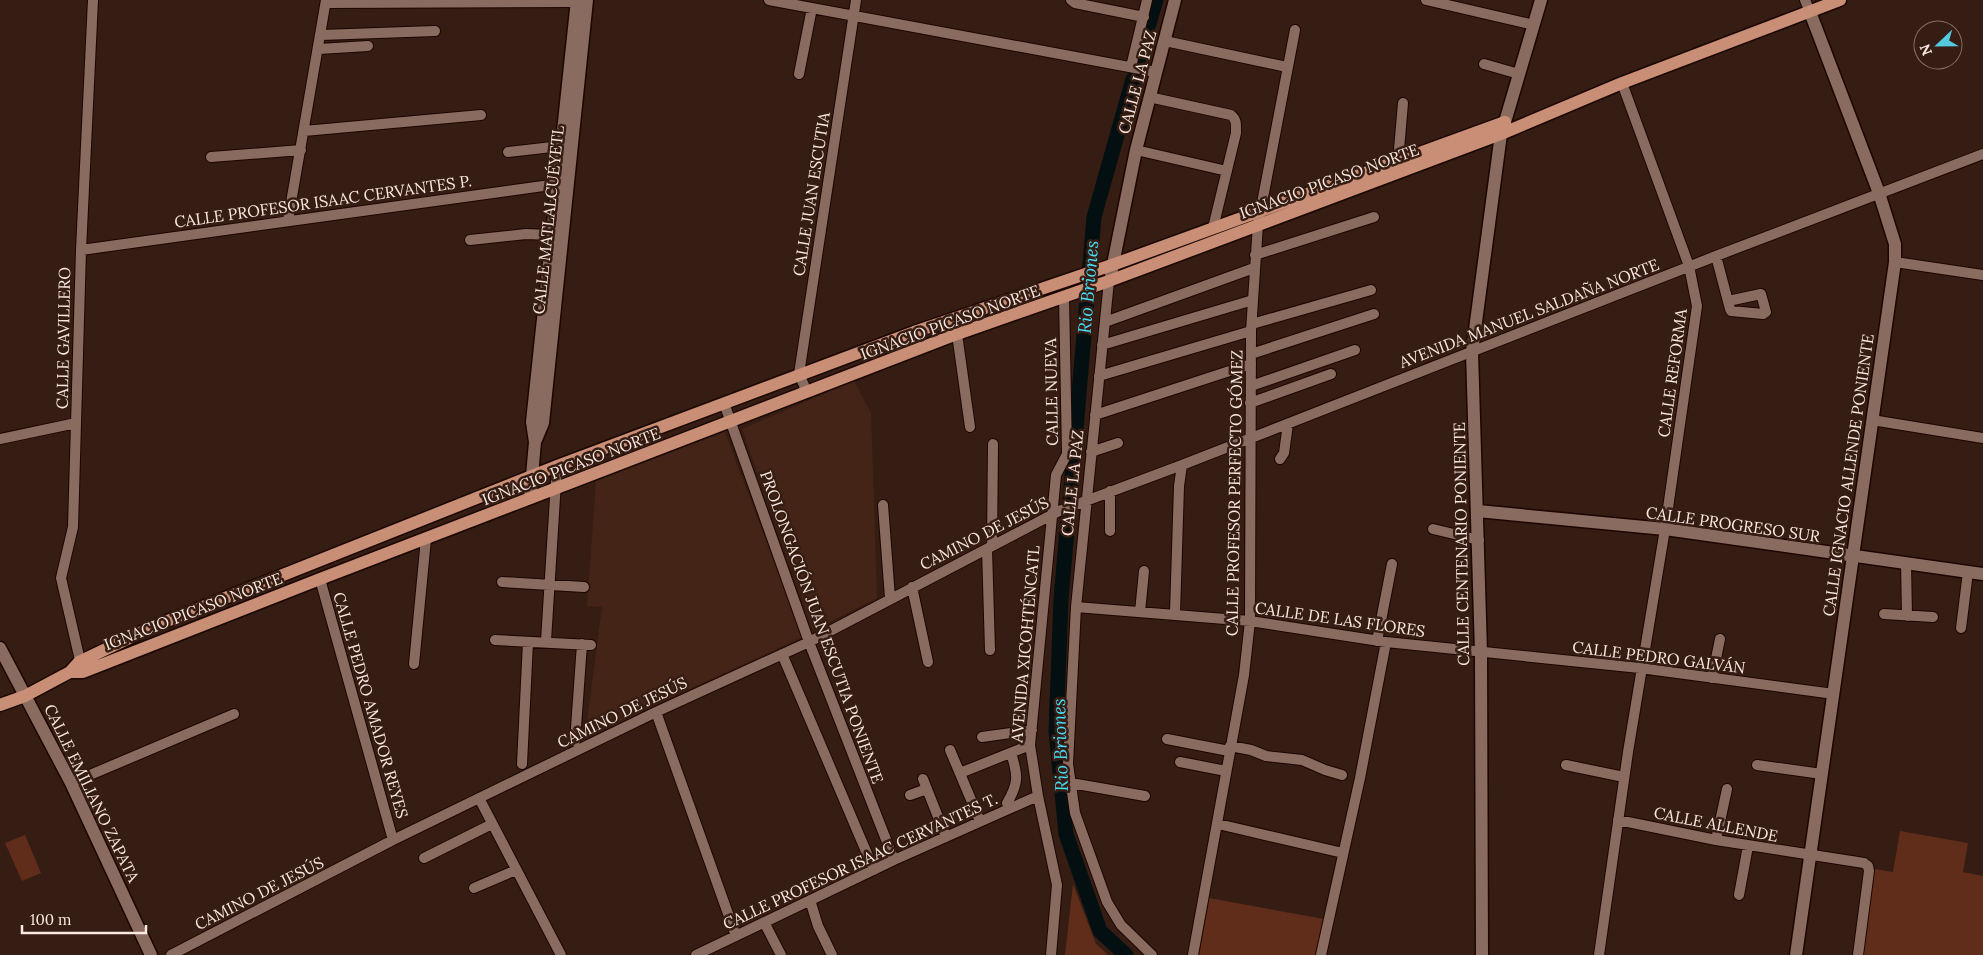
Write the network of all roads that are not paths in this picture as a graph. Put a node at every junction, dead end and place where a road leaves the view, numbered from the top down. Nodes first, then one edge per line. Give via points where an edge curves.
1 (93, 0) edge
2 (769, 0) edge
3 (856, 0) edge
4 (1071, 0) edge
5 (1147, 0) edge
6 (1175, 0) edge
7 (1426, 0) edge
8 (1541, 0) edge
9 (1840, 0) edge
10 (580, 1) edge
11 (326, 2) edge
12 (1808, 6) edge
13 (812, 8) junction
14 (853, 16) junction
15 (1144, 17) junction
16 (1534, 25) junction
17 (1295, 30) dead end
18 (435, 31) dead end
19 (321, 35) junction
20 (1164, 41) junction
21 (368, 46) dead end
22 (319, 49) junction
23 (1484, 64) dead end
24 (1287, 67) junction
25 (1131, 68) junction
26 (1156, 72) junction
27 (799, 74) dead end
28 (1519, 74) junction
29 (1622, 83) junction
30 (1149, 97) junction
31 (1403, 103) dead end
32 (481, 115) dead end
33 (1503, 128) junction
34 (304, 131) junction
35 (561, 146) junction
36 (301, 150) junction
37 (1136, 150) junction
38 (508, 152) dead end
39 (1983, 154) edge
40 (211, 157) dead end
41 (1398, 161) junction
42 (1227, 171) junction
43 (563, 183) junction
44 (1880, 193) junction
45 (1374, 217) dead end
46 (1259, 218) junction
47 (288, 220) junction
48 (1213, 228) junction
49 (552, 235) junction
50 (470, 240) dead end
51 (81, 250) junction
52 (1255, 255) junction
53 (1716, 256) junction
54 (1895, 262) junction
55 (1112, 265) junction
56 (1689, 266) junction
57 (1254, 268) junction
58 (1983, 275) edge
59 (1109, 282) junction
60 (1371, 290) dead end
61 (1069, 296) junction
62 (1253, 300) junction
63 (1728, 301) dead end
64 (1374, 314) dead end
65 (1105, 322) junction
66 (1251, 328) junction
67 (958, 334) junction
68 (1102, 346) junction
69 (1355, 350) dead end
70 (1472, 352) junction
71 (1251, 359) junction
72 (800, 374) junction
73 (1330, 374) dead end
74 (1099, 376) junction
75 (1251, 386) junction
76 (806, 392) junction
77 (724, 403) junction
78 (1250, 403) junction
79 (1095, 415) junction
80 (1872, 420) junction
81 (731, 421) junction
82 (76, 422) junction
83 (1288, 424) junction
84 (970, 427) dead end
85 (1250, 438) junction
86 (1983, 438) edge
87 (0, 439) edge
88 (535, 442) junction
89 (1118, 443) dead end
90 (993, 444) dead end
91 (1091, 452) junction
92 (1280, 459) dead end
93 (1182, 465) junction
94 (557, 466) junction
95 (532, 476) junction
96 (556, 488) junction
97 (1110, 491) junction
98 (530, 498) junction
99 (1086, 499) junction
100 (883, 505) dead end
101 (1478, 511) junction
102 (1052, 514) junction
103 (1433, 529) dead end
104 (1665, 529) junction
105 (1110, 531) dead end
106 (426, 539) junction
107 (1479, 540) junction
108 (989, 548) junction
109 (1852, 557) junction
110 (1392, 564) dead end
111 (1906, 564) junction
112 (1144, 571) dead end
113 (1968, 572) junction
114 (1983, 574) edge
115 (320, 578) junction
116 (502, 582) dead end
117 (548, 584) junction
118 (584, 586) dead end
119 (912, 587) junction
120 (890, 598) junction
121 (1076, 607) junction
122 (1140, 612) junction
123 (1175, 614) junction
124 (1884, 614) dead end
125 (1907, 616) junction
126 (1933, 617) dead end
127 (1250, 621) junction
128 (1961, 628) dead end
129 (1720, 639) dead end
130 (495, 640) dead end
131 (546, 641) junction
132 (1382, 641) junction
133 (528, 642) junction
134 (809, 642) junction
135 (0, 648) edge
136 (990, 650) dead end
137 (1481, 652) junction
138 (782, 654) junction
139 (928, 662) dead end
140 (414, 664) dead end
141 (81, 667) junction
142 (1640, 668) junction
143 (1712, 678) junction
144 (1834, 694) junction
145 (25, 696) junction
146 (0, 705) edge
147 (656, 712) junction
148 (234, 714) dead end
149 (1032, 730) junction
150 (982, 737) dead end
151 (1167, 739) dead end
152 (575, 741) dead end
153 (1030, 745) junction
154 (1230, 748) junction
155 (950, 750) dead end
156 (1011, 753) junction
157 (1180, 762) dead end
158 (522, 764) dead end
159 (1566, 766) dead end
160 (1757, 766) dead end
161 (1226, 771) junction
162 (960, 773) junction
163 (1342, 774) dead end
164 (1822, 774) junction
165 (1624, 778) junction
166 (71, 783) junction
167 (1071, 783) junction
168 (1727, 790) dead end
169 (910, 795) dead end
170 (1038, 796) junction
171 (1145, 796) dead end
172 (478, 798) junction
173 (1009, 808) junction
174 (1618, 820) junction
175 (980, 821) junction
176 (492, 824) junction
177 (1218, 824) junction
178 (946, 837) junction
179 (393, 840) junction
180 (1716, 840) junction
181 (1748, 846) junction
182 (1343, 853) junction
183 (1810, 856) junction
184 (424, 858) dead end
185 (894, 860) junction
186 (516, 870) junction
187 (874, 870) junction
188 (474, 888) dead end
189 (1739, 896) dead end
190 (810, 900) junction
191 (764, 922) junction
192 (736, 936) junction
193 (152, 955) edge
194 (172, 955) edge
195 (562, 955) edge
196 (696, 955) edge
197 (781, 955) edge
198 (832, 955) edge
199 (1052, 955) edge
200 (1152, 955) edge
201 (1193, 955) edge
202 (1321, 955) edge
203 (1482, 955) edge
204 (1599, 955) edge
205 (1796, 955) edge
206 (1858, 955) edge

1 - 51 street, CALLE GAVILLERO
2 - 13 street
3 - 14 street, CALLE JUAN ESCUTIA
4 - 15 street
5 - 15 street, CALLE LA PAZ
6 - 20 street, CALLE LA PAZ
7 - 16 street
8 - 16 street, CALLE CENTENARIO PONIENTE
9 - 12 main road, IGNACIO PICASO NORTE
10 - 11 street
10 - 35 street, CALLE MATLALCUÉYETL
10 - 43 street, CALLE MATLALCUÉYETL
11 - 19 street
12 - 29 main road, IGNACIO PICASO NORTE
12 - 44 street, CALLE IGNACIO ALLENDE PONIENTE
13 - 14 street
13 - 27 street
14 - 25 street
14 - 72 street, CALLE JUAN ESCUTIA
15 - 25 street, CALLE LA PAZ
16 - 28 street, CALLE CENTENARIO PONIENTE
17 - 24 street, CALLE PROFESOR PERFECTO GÓMEZ
18 - 19 street
19 - 22 street
20 - 24 street
20 - 26 street, CALLE LA PAZ
21 - 22 street
22 - 34 street
23 - 28 street
24 - 46 street, CALLE PROFESOR PERFECTO GÓMEZ
25 - 26 street
26 - 30 street, CALLE LA PAZ
28 - 33 street, CALLE CENTENARIO PONIENTE
29 - 33 main road, IGNACIO PICASO NORTE
29 - 56 street, CALLE REFORMA
30 - 37 street, CALLE LA PAZ
30 - 42 street via 1231,115 1237,123
31 - 41 street
32 - 34 street
33 - 41 main road, IGNACIO PICASO NORTE
33 - 46 main road, IGNACIO PICASO NORTE
33 - 70 street, CALLE CENTENARIO PONIENTE
34 - 36 street
35 - 38 street
35 - 43 street, CALLE MATLALCUÉYETL
36 - 40 street
36 - 47 street
37 - 42 street
37 - 55 street, CALLE LA PAZ
39 - 44 street, AVENIDA MANUEL SALDAÑA NORTE
41 - 46 main road, IGNACIO PICASO NORTE
42 - 48 street
43 - 47 street, CALLE PROFESOR ISAAC CERVANTES P.
43 - 49 street, CALLE MATLALCUÉYETL
43 - 88 street, CALLE MATLALCUÉYETL via 543,423
44 - 53 street, AVENIDA MANUEL SALDAÑA NORTE
44 - 54 street, CALLE IGNACIO ALLENDE PONIENTE via 1895,244
45 - 52 street
46 - 48 main road, IGNACIO PICASO NORTE
46 - 52 street, CALLE PROFESOR PERFECTO GÓMEZ
46 - 59 main road, IGNACIO PICASO NORTE
47 - 51 street, CALLE PROFESOR ISAAC CERVANTES P.
48 - 55 main road, IGNACIO PICASO NORTE
49 - 50 street via 526,234
49 - 88 street, CALLE MATLALCUÉYETL via 532,422
51 - 82 street, CALLE GAVILLERO
52 - 57 street, CALLE PROFESOR PERFECTO GÓMEZ
53 - 56 street, AVENIDA MANUEL SALDAÑA NORTE
53 - 63 street
54 - 58 street
54 - 80 street, CALLE IGNACIO ALLENDE PONIENTE
55 - 59 street, CALLE LA PAZ
55 - 72 main road, IGNACIO PICASO NORTE
56 - 70 street, AVENIDA MANUEL SALDAÑA NORTE
56 - 104 street, CALLE REFORMA via 1697,306
57 - 62 street, CALLE PROFESOR PERFECTO GÓMEZ
57 - 65 street
59 - 61 main road, IGNACIO PICASO NORTE
59 - 65 street, CALLE LA PAZ
60 - 66 street
61 - 67 main road, IGNACIO PICASO NORTE
61 - 102 street, CALLE NUEVA via 1067,454 1056,475
62 - 66 street, CALLE PROFESOR PERFECTO GÓMEZ
62 - 68 street
64 - 71 street
65 - 68 street, CALLE LA PAZ
66 - 71 street, CALLE PROFESOR PERFECTO GÓMEZ
66 - 74 street
67 - 76 main road, IGNACIO PICASO NORTE
67 - 84 street
68 - 74 street, CALLE LA PAZ
69 - 75 street
70 - 83 street, AVENIDA MANUEL SALDAÑA NORTE
70 - 101 street, CALLE CENTENARIO PONIENTE
71 - 75 street, CALLE PROFESOR PERFECTO GÓMEZ
71 - 79 street
72 - 76 street, CALLE JUAN ESCUTIA
72 - 77 main road, IGNACIO PICASO NORTE
73 - 78 street
74 - 79 street, CALLE LA PAZ
75 - 78 street, CALLE PROFESOR PERFECTO GÓMEZ
76 - 81 main road, IGNACIO PICASO NORTE
77 - 81 street, PROLONGACIÓN JUAN ESCUTIA PONIENTE
77 - 94 main road, IGNACIO PICASO NORTE
78 - 85 street, CALLE PROFESOR PERFECTO GÓMEZ
79 - 91 street, CALLE LA PAZ
80 - 86 street
80 - 109 street, CALLE IGNACIO ALLENDE PONIENTE
81 - 96 main road, IGNACIO PICASO NORTE
81 - 134 street, PROLONGACIÓN JUAN ESCUTIA PONIENTE
82 - 87 street
82 - 141 street, CALLE GAVILLERO via 73,528 60,578
83 - 85 street, AVENIDA MANUEL SALDAÑA NORTE
83 - 92 street via 1284,453
85 - 93 street, AVENIDA MANUEL SALDAÑA NORTE
85 - 127 street, CALLE PROFESOR PERFECTO GÓMEZ
88 - 95 street, CALLE MATLALCUÉYETL
89 - 91 street
90 - 108 street
91 - 99 street, CALLE LA PAZ
93 - 97 street, AVENIDA MANUEL SALDAÑA NORTE
93 - 123 street
94 - 95 main road, IGNACIO PICASO NORTE
94 - 96 street
95 - 98 street, CALLE MATLALCUÉYETL
95 - 141 main road, IGNACIO PICASO NORTE via 152,626
96 - 98 main road, IGNACIO PICASO NORTE
96 - 117 street
97 - 99 street, AVENIDA MANUEL SALDAÑA NORTE
97 - 105 street
98 - 106 main road, IGNACIO PICASO NORTE
99 - 102 street, CAMINO DE JESÚS
99 - 121 street, CALLE LA PAZ
100 - 120 street
101 - 104 street, CALLE PROGRESO SUR
101 - 107 street, CALLE CENTENARIO PONIENTE
102 - 108 street, CAMINO DE JESÚS
102 - 149 street, AVENIDA XICOHTÉNCATL
103 - 107 street
104 - 109 street, CALLE PROGRESO SUR
104 - 142 street, CALLE REFORMA
106 - 115 main road, IGNACIO PICASO NORTE
106 - 140 street
107 - 137 street, CALLE CENTENARIO PONIENTE
108 - 119 street, CAMINO DE JESÚS
108 - 136 street
109 - 111 street, CALLE PROGRESO SUR
109 - 144 street, CALLE IGNACIO ALLENDE PONIENTE
110 - 132 street
111 - 113 street, CALLE PROGRESO SUR
111 - 125 street
112 - 122 street
113 - 114 street, CALLE PROGRESO SUR
113 - 128 street
115 - 141 main road, IGNACIO PICASO NORTE
115 - 179 street, CALLE PEDRO AMADOR REYES
116 - 117 street
117 - 118 street
117 - 131 street
119 - 120 street, CAMINO DE JESÚS
119 - 139 street
120 - 134 street, CAMINO DE JESÚS
121 - 122 street, CALLE DE LAS FLORES
121 - 167 street, CALLE LA PAZ via 1068,764
122 - 123 street, CALLE DE LAS FLORES
123 - 127 street, CALLE DE LAS FLORES
124 - 125 street
125 - 126 street
127 - 132 street, CALLE DE LAS FLORES
127 - 154 street, CALLE PROFESOR PERFECTO GÓMEZ
129 - 143 street
130 - 133 street
131 - 133 street
131 - 152 street via 586,645
132 - 137 street, CALLE DE LAS FLORES
132 - 182 street
133 - 158 street
134 - 138 street, CAMINO DE JESÚS
134 - 185 street, PROLONGACIÓN JUAN ESCUTIA PONIENTE
135 - 145 street, CALLE EMILIANO ZAPATA
137 - 142 street, CALLE PEDRO GALVÁN
137 - 203 street, CALLE CENTENARIO PONIENTE
138 - 147 street, CAMINO DE JESÚS
138 - 187 street
141 - 145 main road, IGNACIO PICASO NORTE
142 - 143 street, CALLE PEDRO GALVÁN
142 - 165 street, CALLE REFORMA
143 - 144 street, CALLE PEDRO GALVÁN
144 - 164 street, CALLE IGNACIO ALLENDE PONIENTE
145 - 146 main road, IGNACIO PICASO NORTE
145 - 166 street, CALLE EMILIANO ZAPATA
147 - 172 street, CAMINO DE JESÚS
147 - 192 street
148 - 166 street
149 - 150 street
149 - 153 street, AVENIDA XICOHTÉNCATL
151 - 154 street
153 - 156 street
153 - 170 street, AVENIDA XICOHTÉNCATL
154 - 161 street, CALLE PROFESOR PERFECTO GÓMEZ
154 - 163 street via 1302,760
155 - 162 street
156 - 162 street
156 - 173 street via 1017,779 1016,789 1007,803
157 - 161 street
159 - 165 street
160 - 164 street
161 - 177 street, CALLE PROFESOR PERFECTO GÓMEZ
162 - 175 street
164 - 183 street, CALLE IGNACIO ALLENDE PONIENTE
165 - 174 street, CALLE REFORMA
166 - 193 street, CALLE EMILIANO ZAPATA
167 - 171 street
167 - 200 street, CALLE LA PAZ via 1075,814 1107,902 1121,925
168 - 180 street
169 - 178 street via 925,784
170 - 173 street, CALLE PROFESOR ISAAC CERVANTES T.
170 - 199 street, AVENIDA XICOHTÉNCATL via 1057,885
172 - 176 street
172 - 179 street, CAMINO DE JESÚS
173 - 175 street, CALLE PROFESOR ISAAC CERVANTES T.
174 - 180 street, CALLE ALLENDE
174 - 204 street, CALLE REFORMA
175 - 178 street, CALLE PROFESOR ISAAC CERVANTES T.
176 - 184 street
176 - 186 street
177 - 182 street
177 - 201 street, CALLE PROFESOR PERFECTO GÓMEZ
178 - 185 street, CALLE PROFESOR ISAAC CERVANTES T.
179 - 194 street, CAMINO DE JESÚS
180 - 181 street, CALLE ALLENDE
181 - 183 street, CALLE ALLENDE
181 - 189 street
182 - 202 street
183 - 205 street, CALLE IGNACIO ALLENDE PONIENTE
183 - 206 street, CALLE ALLENDE via 1868,866
185 - 187 street, CALLE PROFESOR ISAAC CERVANTES T.
186 - 188 street
186 - 195 street
187 - 190 street, CALLE PROFESOR ISAAC CERVANTES T.
190 - 191 street, CALLE PROFESOR ISAAC CERVANTES T.
190 - 198 street
191 - 192 street, CALLE PROFESOR ISAAC CERVANTES T.
191 - 197 street
192 - 196 street, CALLE PROFESOR ISAAC CERVANTES T.

